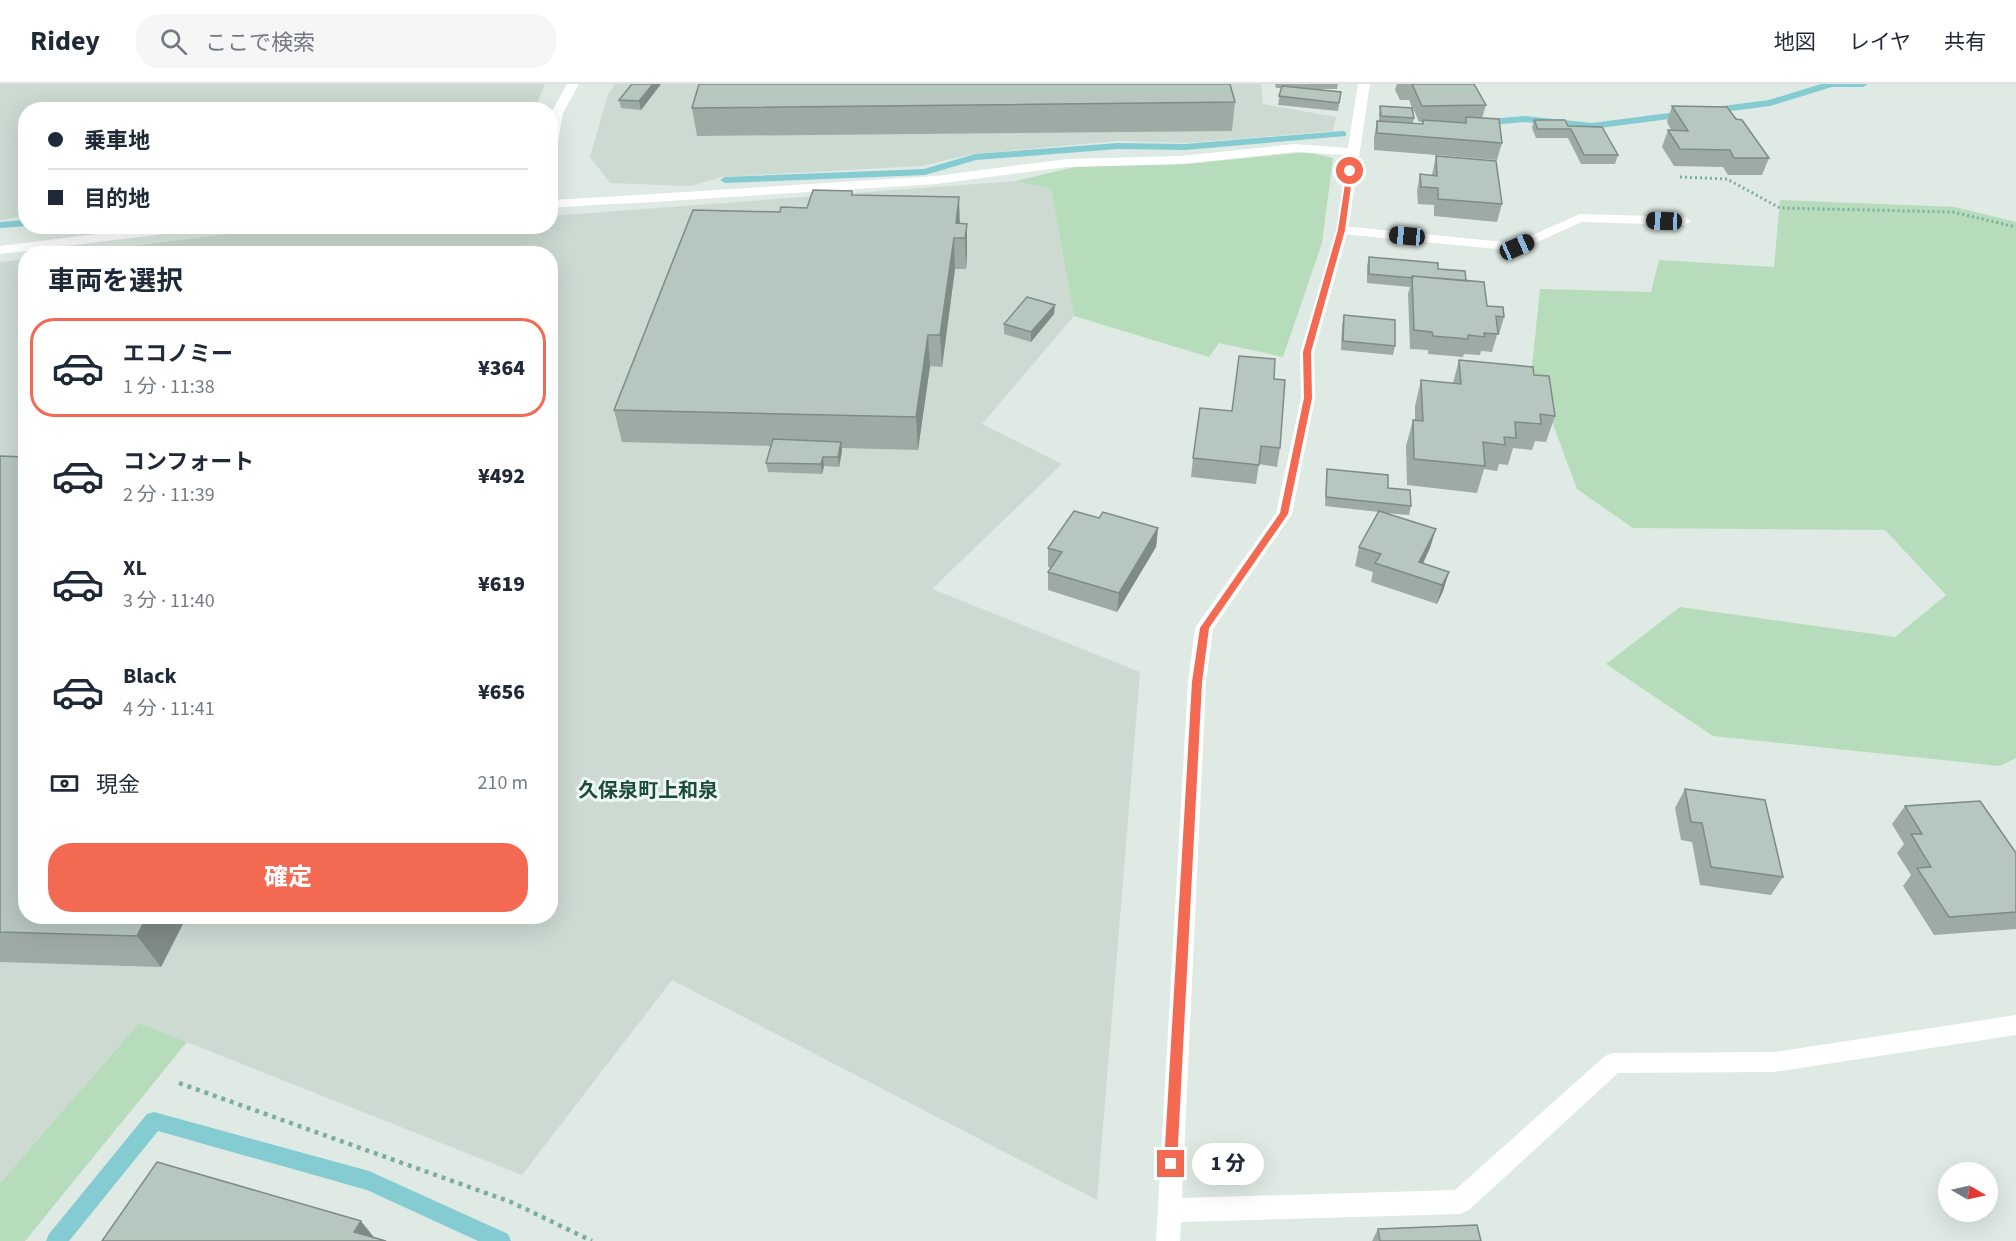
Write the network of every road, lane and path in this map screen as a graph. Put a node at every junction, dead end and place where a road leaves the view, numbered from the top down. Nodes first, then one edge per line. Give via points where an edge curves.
1 (573, 84) edge
2 (1364, 84) edge
3 (558, 111) edge
4 (1353, 152) junction
5 (1680, 177) dead end
6 (558, 204) edge
7 (1685, 222) dead end
8 (2016, 227) edge
9 (1342, 230) junction
10 (131, 234) edge
11 (33, 246) edge
12 (18, 248) edge
13 (0, 250) edge
14 (2016, 1025) edge
15 (179, 1083) dead end
16 (1168, 1210) junction
17 (592, 1241) edge
18 (1168, 1241) edge

1 - 3 street
2 - 4 street
4 - 6 street via 1295,148 1180,160 1067,163 936,180
4 - 9 street
5 - 8 path via 1727,179 1780,208 1953,212
7 - 9 street via 1580,218 1517,247
9 - 16 street via 1307,352 1308,398 1284,514 1204,628 1197,682
10 - 11 street
12 - 13 street
14 - 16 street via 1774,1062 1613,1064 1460,1202
15 - 17 path via 511,1202
16 - 18 street

